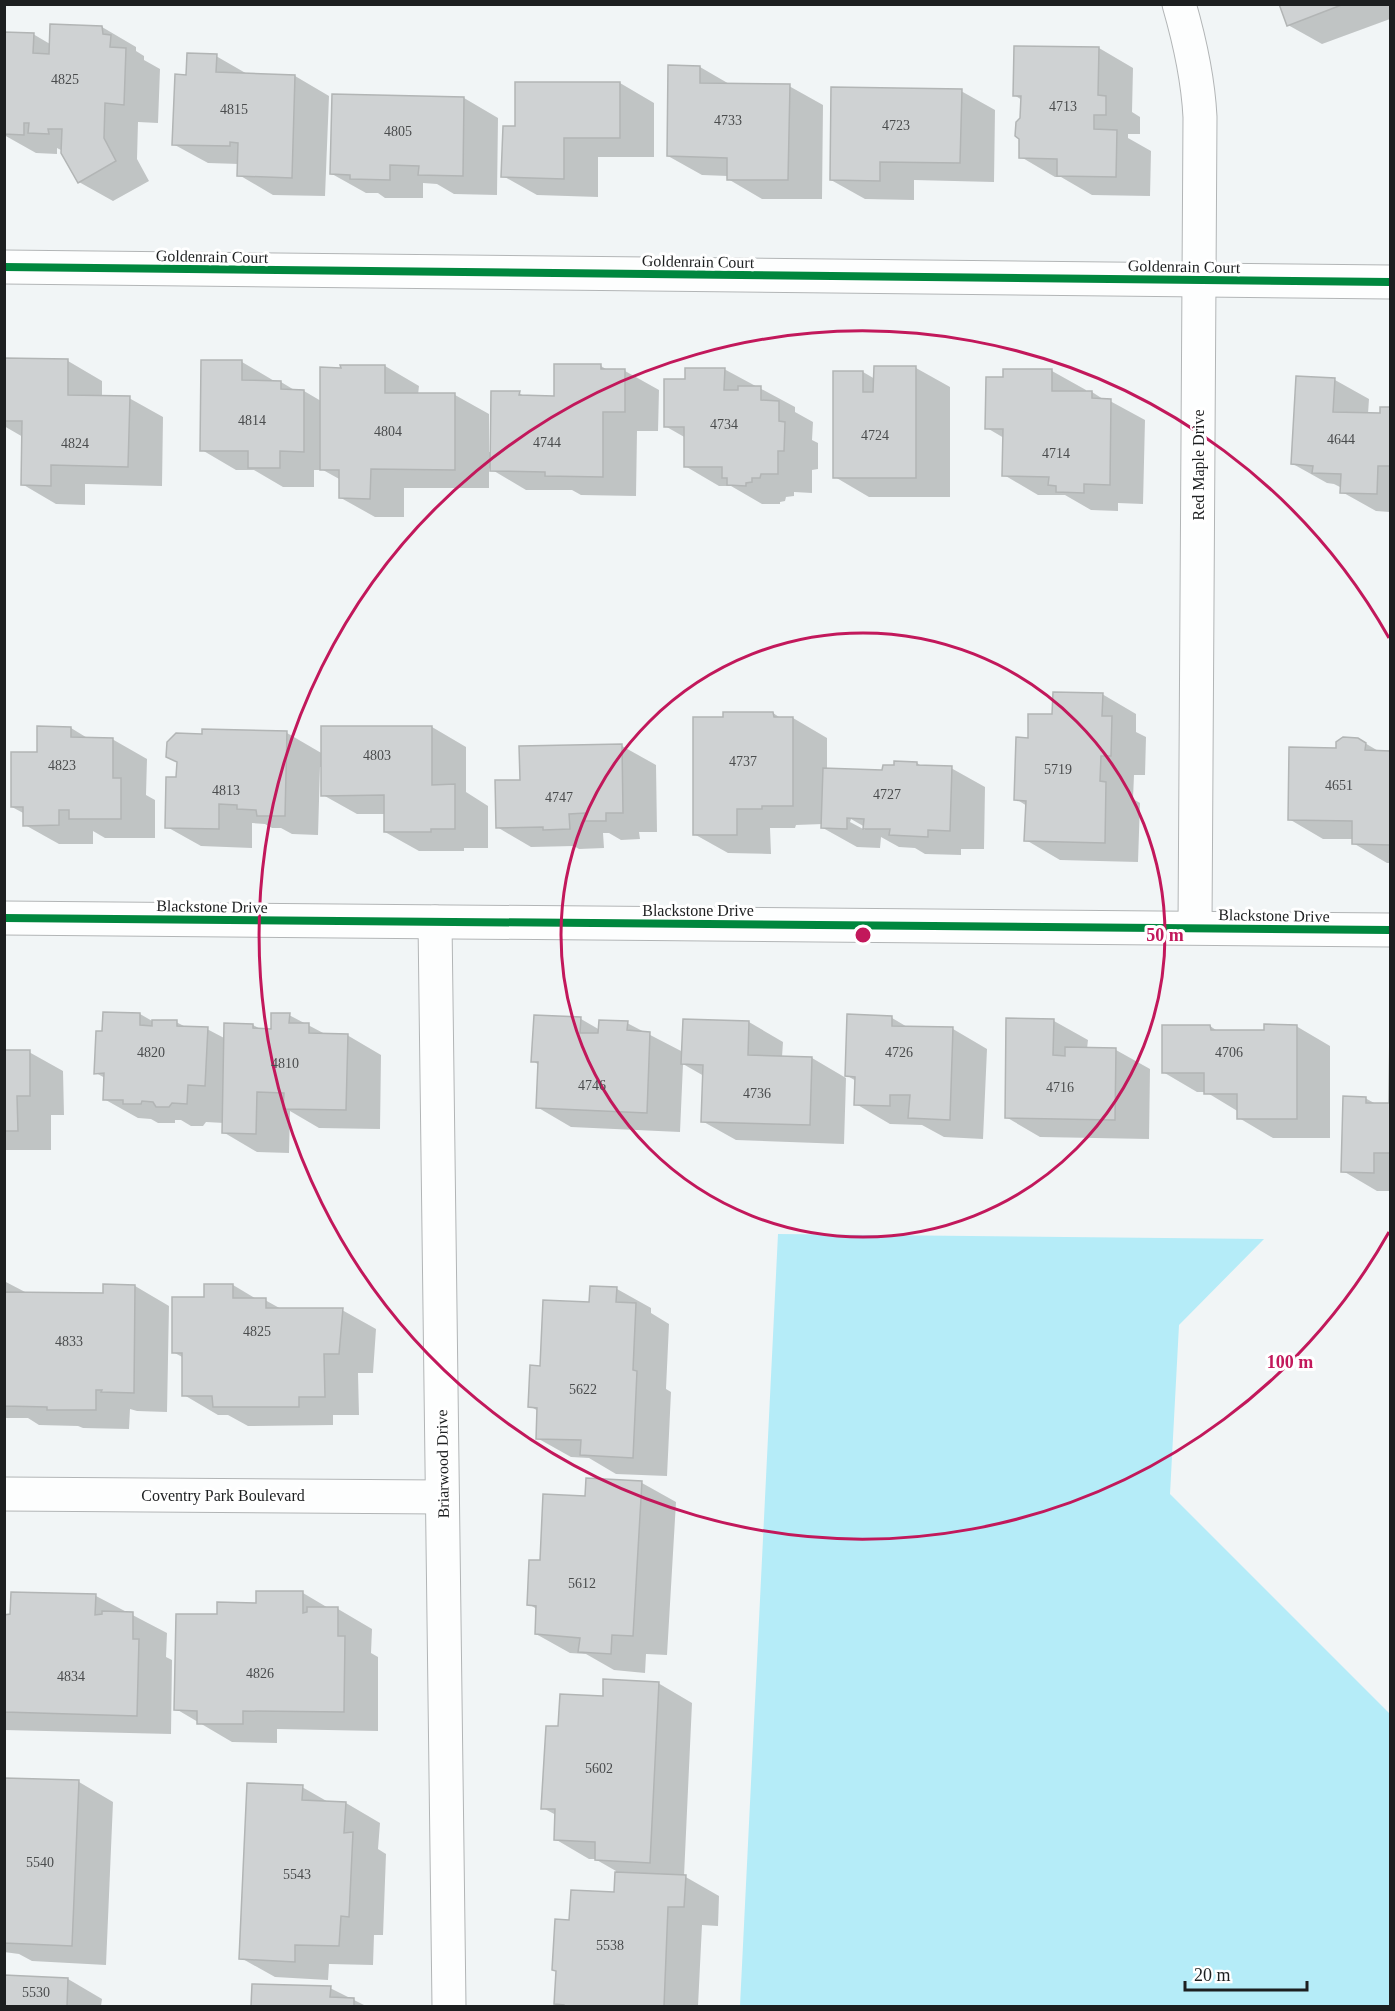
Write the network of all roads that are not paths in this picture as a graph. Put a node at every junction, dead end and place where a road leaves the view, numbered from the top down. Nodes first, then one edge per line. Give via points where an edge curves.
1 (1179, 4) edge
2 (4, 267) edge
3 (1200, 280) junction
4 (1390, 282) edge
5 (4, 918) edge
6 (435, 922) junction
7 (1195, 927) junction
8 (1390, 930) edge
9 (4, 1494) edge
10 (442, 1497) junction
11 (448, 2007) edge

1 - 3 street, Red Maple Drive via 1199,98
2 - 3 street, Goldenrain Court
3 - 4 street, Goldenrain Court
3 - 7 street, Red Maple Drive
5 - 6 street, Blackstone Drive
6 - 7 street, Blackstone Drive
6 - 10 street, Briarwood Drive
7 - 8 street, Blackstone Drive
9 - 10 street, Coventry Park Boulevard
10 - 11 street, Briarwood Drive

